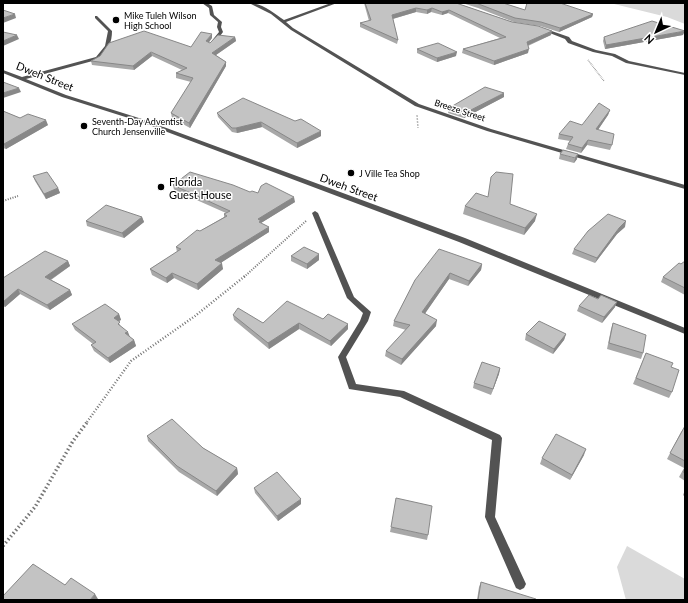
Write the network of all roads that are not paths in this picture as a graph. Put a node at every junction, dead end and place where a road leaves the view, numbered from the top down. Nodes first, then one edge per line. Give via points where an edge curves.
1 (204, 3) edge
2 (251, 3) edge
3 (335, 3) edge
4 (452, 3) edge
5 (491, 16) edge
6 (96, 17) dead end
7 (283, 22) junction
8 (539, 28) edge
9 (210, 45) edge
10 (3, 71) edge
11 (685, 74) edge
12 (24, 78) junction
13 (685, 187) edge
14 (314, 213) road end
15 (685, 331) edge
16 (520, 584) dead end

1 - 9 street via 211,7 212,15 220,22 221,32
2 - 7 street, Breeze Street via 272,13
3 - 7 street
4 - 5 street
6 - 12 street via 110,31 109,42 103,54 98,58
7 - 13 street, Breeze Street via 417,105
8 - 11 street via 567,38 570,42 628,62
10 - 12 street, Dweh Street
12 - 15 street, Dweh Street via 64,96 140,120 462,240
14 - 16 street via 352,298 367,312 342,358 352,387 401,394 497,438 490,517

